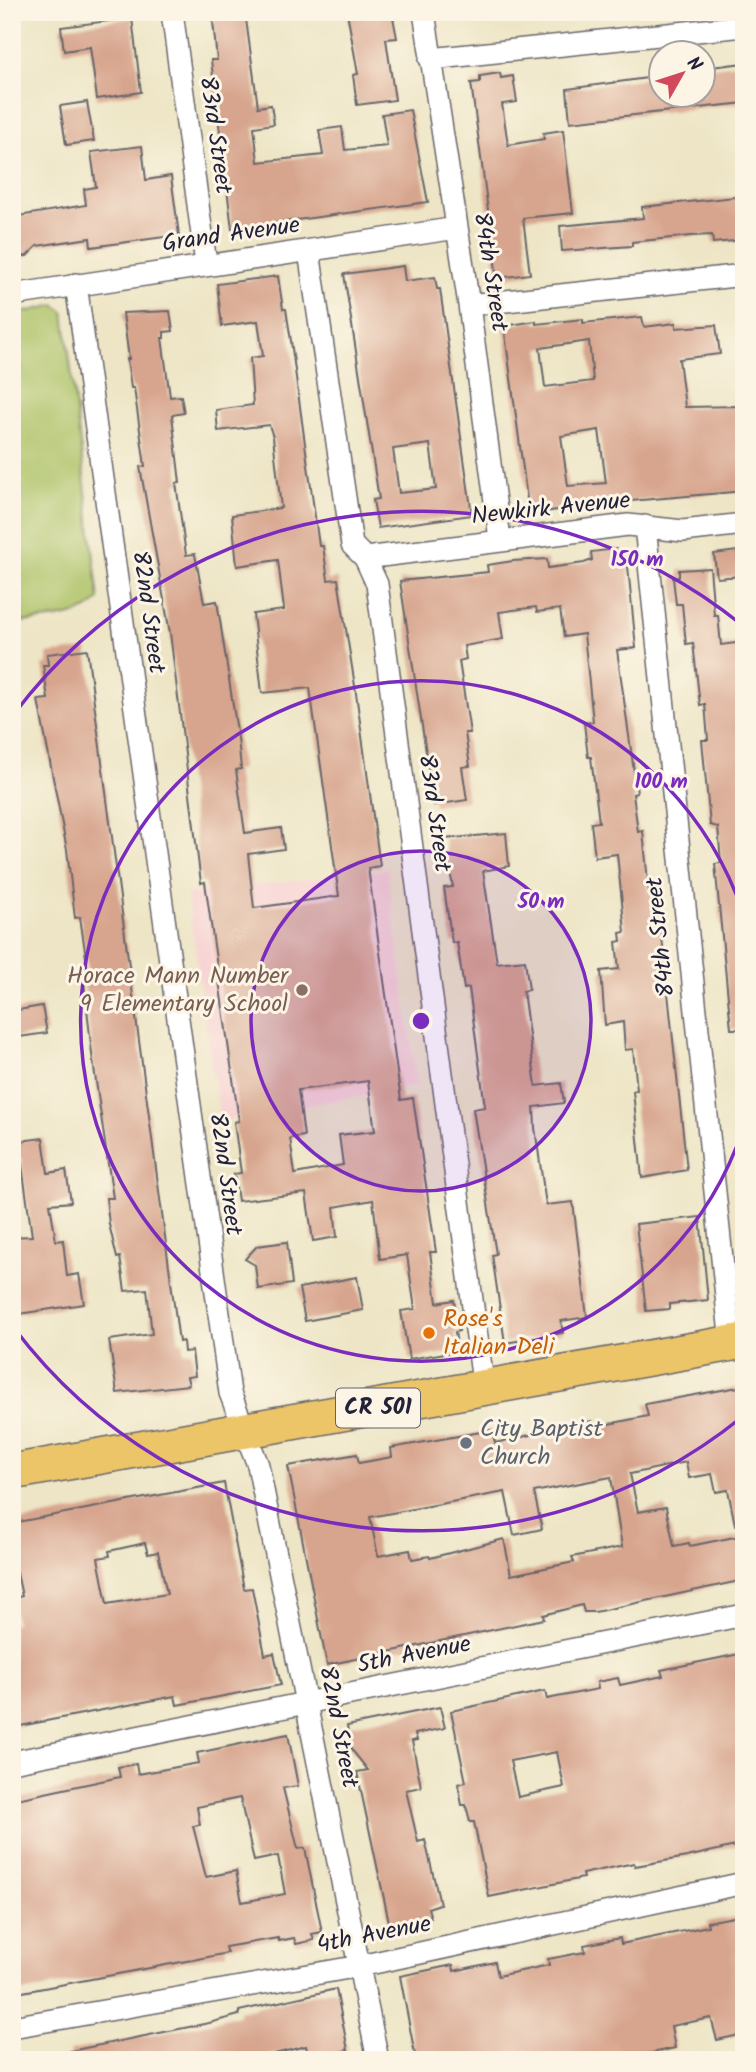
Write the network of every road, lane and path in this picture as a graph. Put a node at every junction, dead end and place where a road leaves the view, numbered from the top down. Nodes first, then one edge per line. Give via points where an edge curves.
1 (172, 12) edge
2 (424, 12) edge
3 (744, 26) edge
4 (430, 59) junction
5 (457, 228) junction
6 (309, 251) junction
7 (206, 264) junction
8 (744, 275) edge
9 (76, 284) junction
10 (12, 295) edge
11 (469, 305) junction
12 (744, 524) edge
13 (645, 526) junction
14 (500, 539) junction
15 (365, 558) junction
16 (737, 1342) edge
17 (484, 1390) junction
18 (244, 1431) junction
19 (12, 1472) edge
20 (744, 1615) edge
21 (307, 1703) junction
22 (12, 1762) edge
23 (744, 1882) edge
24 (360, 1966) junction
25 (12, 2027) edge
26 (379, 2060) edge

1 - 7 street, 83rd Street
2 - 4 street, 84th Street
3 - 4 street
4 - 5 street, 84th Street
5 - 6 street, Grand Avenue
5 - 11 street, 84th Street
6 - 7 street, Grand Avenue
6 - 15 street, 83rd Street via 352,545
7 - 9 street, Grand Avenue
8 - 11 street
9 - 10 street, Grand Avenue
9 - 18 street, 82nd Street via 228,1380
11 - 14 street, 84th Street
12 - 13 street, Newkirk Avenue via 683,531
13 - 14 street, Newkirk Avenue via 628,524
13 - 16 street, 84th Street
14 - 15 street, Newkirk Avenue
15 - 17 street, 83rd Street via 377,584
16 - 17 main road, CR 501
17 - 18 main road, CR 501
18 - 19 main road, CR 501
18 - 21 street, 82nd Street via 257,1465
20 - 21 street, 5th Avenue
21 - 22 street, 5th Avenue
21 - 24 street, 82nd Street
23 - 24 street, 4th Avenue
24 - 25 street, 4th Avenue
24 - 26 street, 82nd Street

